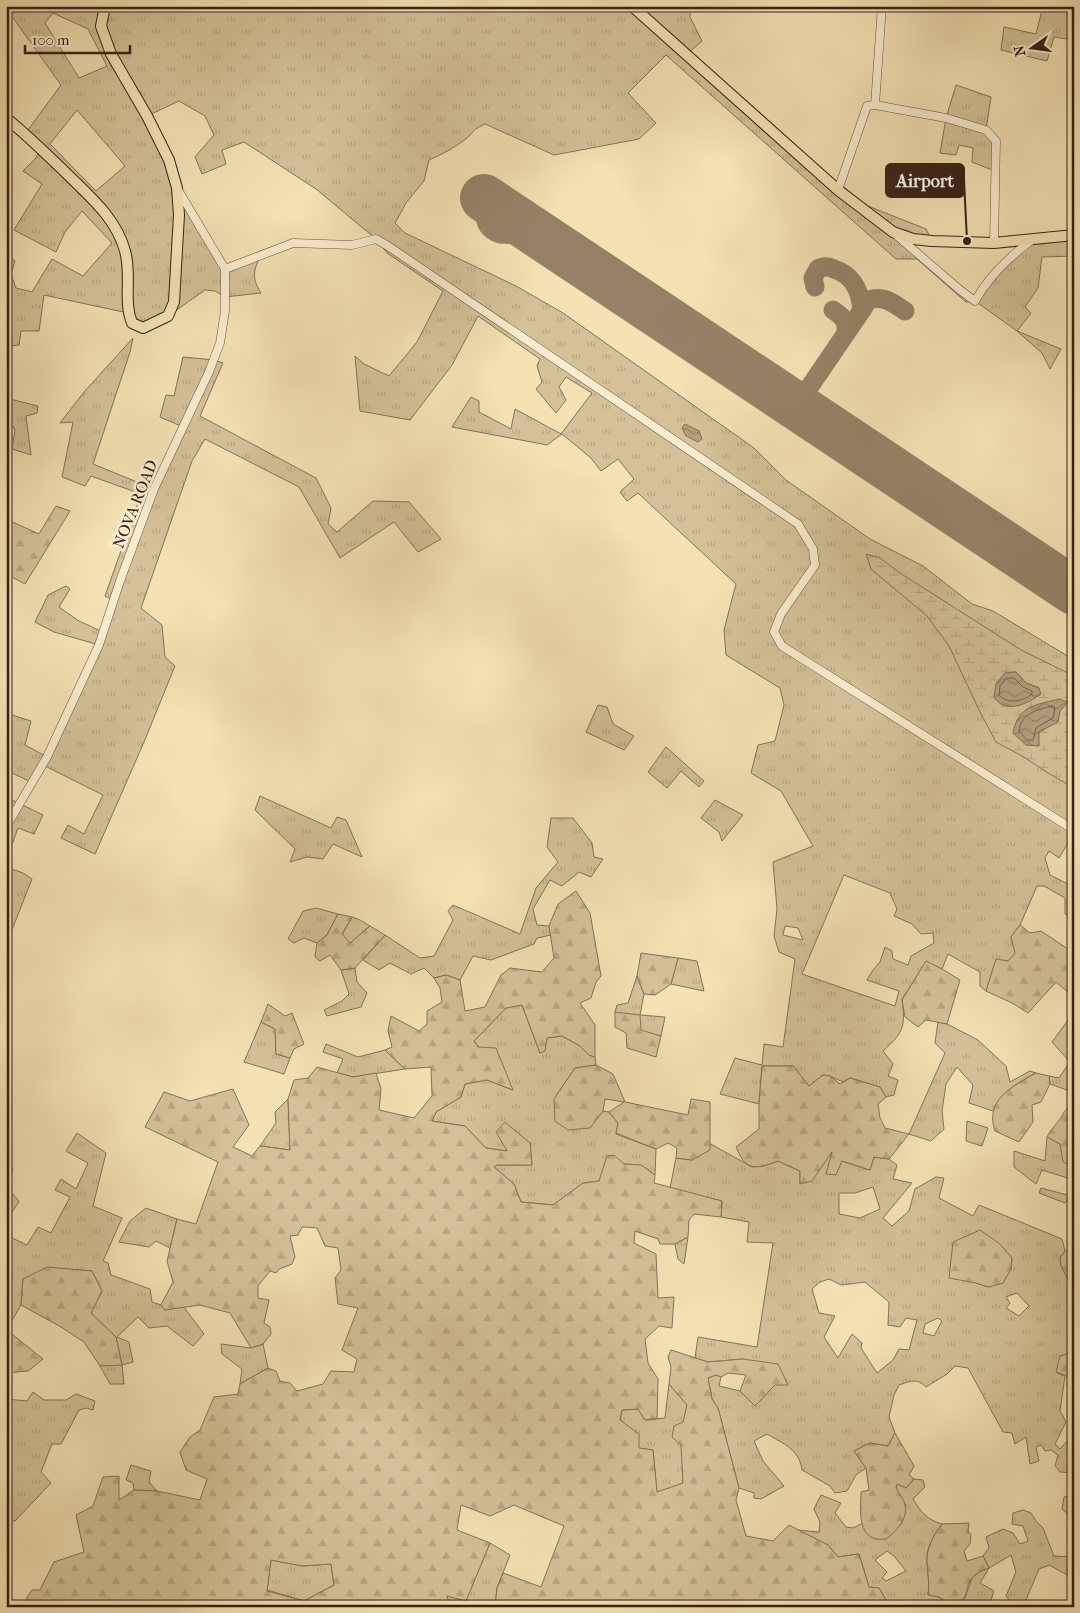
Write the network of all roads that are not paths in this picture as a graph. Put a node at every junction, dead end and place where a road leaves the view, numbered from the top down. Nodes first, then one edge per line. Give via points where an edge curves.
1 (104, 6) edge
2 (632, 6) edge
3 (882, 6) edge
4 (875, 105) junction
5 (6, 118) edge
6 (177, 188) junction
7 (838, 190) junction
8 (893, 232) junction
9 (1074, 235) edge
10 (1032, 240) junction
11 (994, 243) junction
12 (225, 269) junction
13 (6, 827) edge
14 (1074, 830) edge

1 - 6 main road via 101,26 111,54 169,160
2 - 7 main road
3 - 4 street
4 - 7 street via 867,106
4 - 11 street via 946,118 986,130 996,141
5 - 6 main road via 102,208 126,252 128,313 132,324 142,328 168,316 174,302 179,215
6 - 12 street
7 - 8 main road
8 - 10 street via 975,301 1011,255
8 - 11 main road via 932,241
9 - 10 main road
10 - 11 main road
12 - 13 street, NOVA ROAD via 220,343 209,372 154,489 99,645 47,757
12 - 14 street via 294,243 352,244 376,239 388,246 798,524 813,549 815,565 781,614 774,632 782,646

